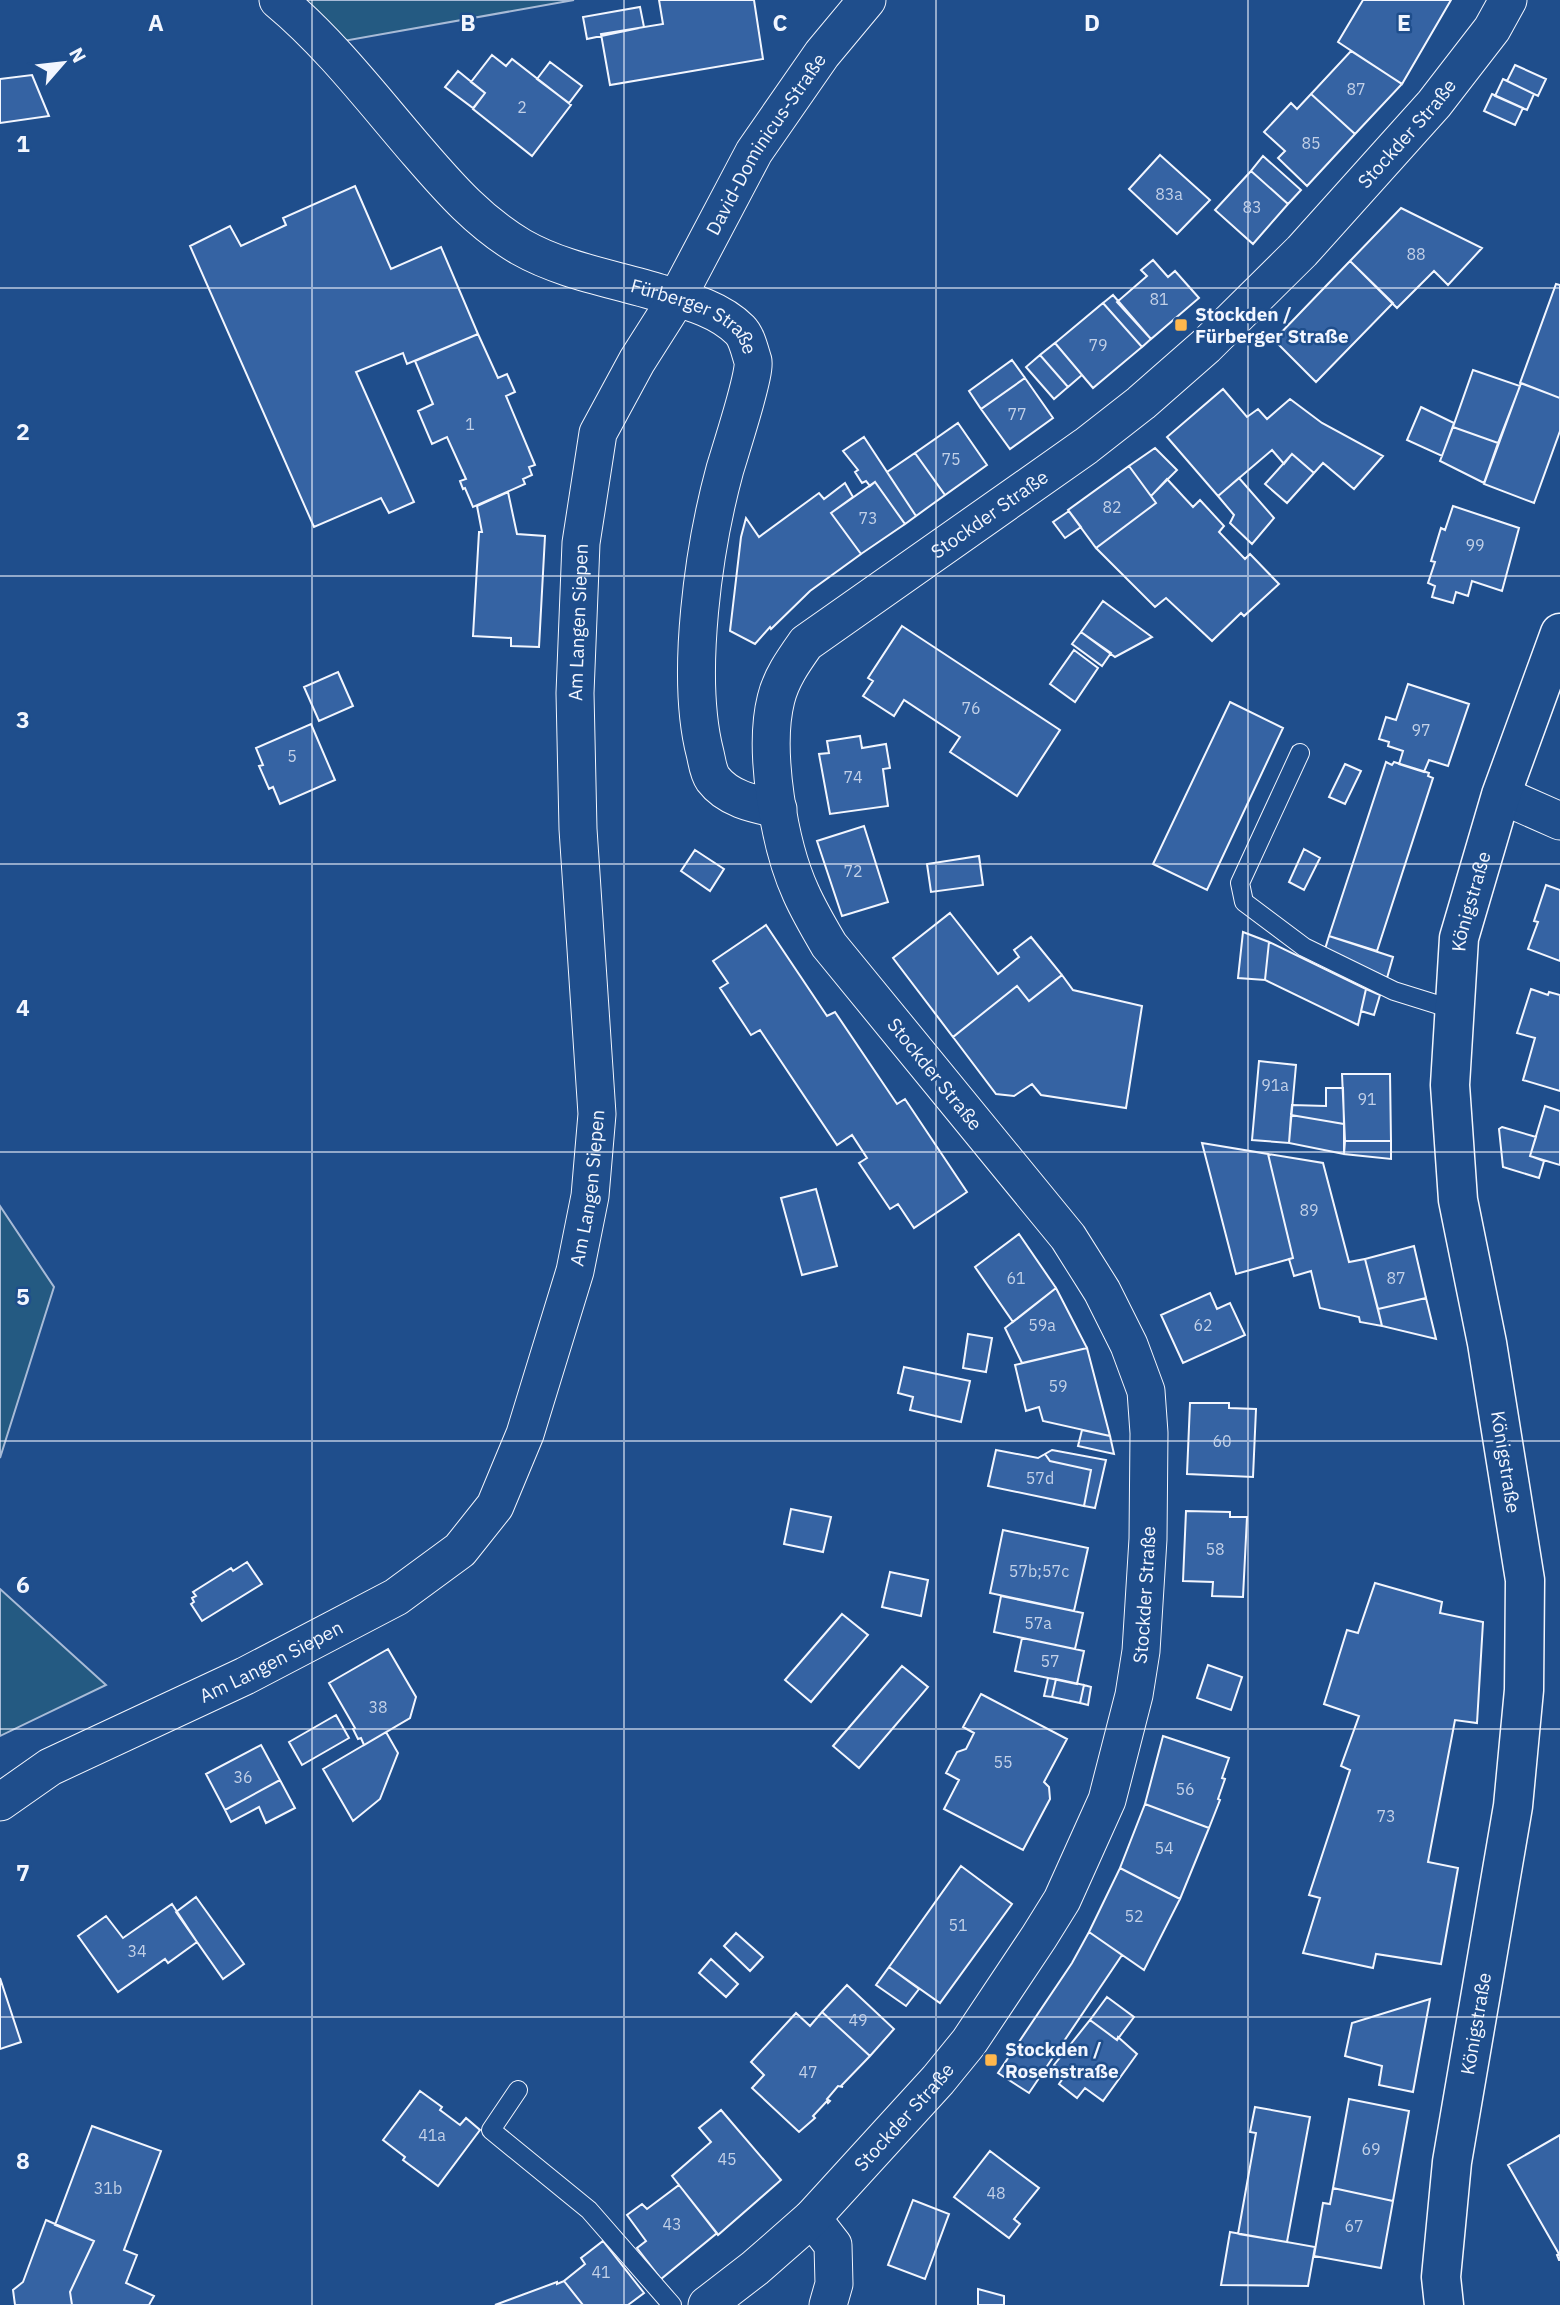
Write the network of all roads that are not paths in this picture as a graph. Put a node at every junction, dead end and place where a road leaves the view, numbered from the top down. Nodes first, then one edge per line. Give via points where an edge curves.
1 (278, 0) edge
2 (867, 0) edge
3 (1508, 0) edge
4 (677, 298) junction
5 (1560, 633) edge
6 (1300, 753) dead end
7 (1500, 795) junction
8 (778, 809) junction
9 (1560, 821) edge
10 (1455, 1010) junction
11 (0, 1802) edge
12 (518, 2090) dead end
13 (812, 2218) junction
14 (672, 2305) edge
15 (707, 2305) edge
16 (828, 2305) edge
17 (1444, 2305) edge

1 - 4 street, Fürberger Straße via 312,31 453,193 487,225 523,248 565,265
2 - 4 street, David-Dominicus-Straße via 822,54 754,152
3 - 8 street, Stockder Straße via 1492,29 1426,113 1302,251 1206,346 1086,446 806,643 776,697 770,733
4 - 8 street, Fürberger Straße via 718,312 743,332 754,365 723,480 704,577 698,710 711,776 723,791
4 - 11 street, Am Langen Siepen via 598,433 581,543 575,693 578,829 597,1114 590,1196 575,1271 524,1434 495,1506 460,1549 396,1597 245,1676 50,1767
5 - 7 main road, Königstraße
6 - 10 lane via 1240,883 1244,902 1304,947 1394,990
7 - 9 street
7 - 10 main road, Königstraße via 1459,938
8 - 13 street, Stockder Straße via 786,853 800,892 829,945 1068,1237 1102,1291 1146,1391 1149,1433 1141,1651 1107,1800 1062,1900 969,2042
10 - 17 main road, Königstraße via 1450,1085 1458,1200 1487,1343 1525,1580 1525,1676 1513,1806 1452,2162 1441,2277
12 - 14 lane via 491,2130 589,2210
13 - 15 street, Stockder Straße
13 - 16 street via 832,2245 834,2284

